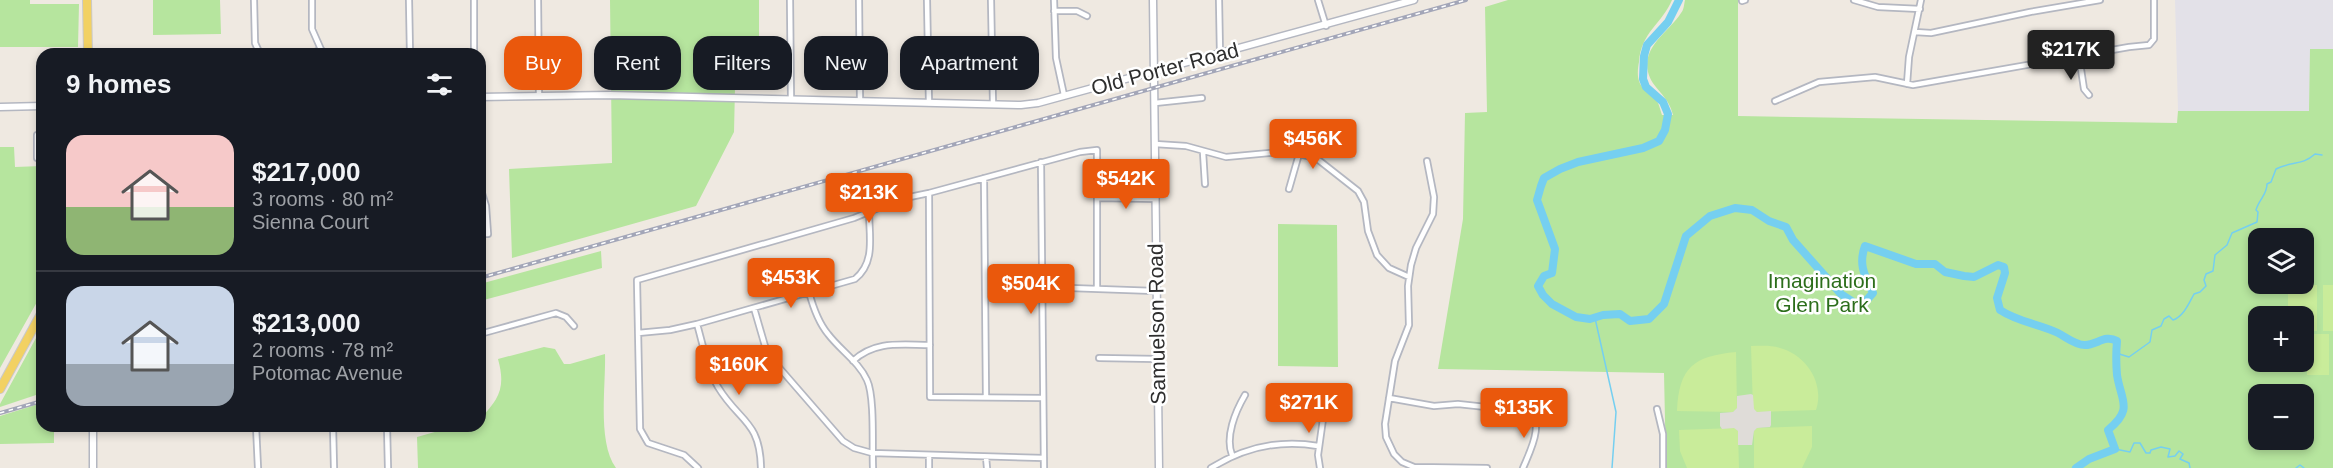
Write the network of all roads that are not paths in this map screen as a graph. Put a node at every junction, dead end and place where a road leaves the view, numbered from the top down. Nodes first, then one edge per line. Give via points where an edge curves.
1 (87, 0) edge
2 (254, 0) edge
3 (312, 0) edge
4 (409, 0) edge
5 (474, 0) edge
6 (538, 0) edge
7 (790, 0) edge
8 (859, 0) edge
9 (927, 0) edge
10 (992, 0) edge
11 (1054, 0) edge
12 (1153, 0) edge
13 (1219, 0) edge
14 (1318, 0) edge
15 (1414, 0) edge
16 (1854, 0) edge
17 (1921, 0) edge
18 (2100, 0) edge
19 (2154, 0) edge
20 (1920, 9) junction
21 (1054, 11) junction
22 (1087, 16) dead end
23 (1326, 26) junction
24 (1915, 32) junction
25 (88, 48) edge
26 (257, 48) edge
27 (320, 48) edge
28 (410, 48) edge
29 (474, 48) edge
30 (1220, 54) junction
31 (2079, 56) junction
32 (1155, 72) junction
33 (1907, 84) junction
34 (1064, 95) junction
35 (2089, 95) dead end
36 (539, 96) junction
37 (486, 97) edge
38 (1202, 98) dead end
39 (791, 99) junction
40 (860, 100) junction
41 (1775, 101) dead end
42 (929, 103) junction
43 (1155, 103) junction
44 (993, 104) junction
45 (36, 106) edge
46 (0, 107) edge
47 (1155, 144) junction
48 (1203, 152) junction
49 (1299, 154) junction
50 (1427, 161) dead end
51 (1041, 162) junction
52 (984, 178) junction
53 (1205, 184) dead end
54 (1289, 189) dead end
55 (929, 193) junction
56 (1097, 198) junction
57 (1156, 199) junction
58 (486, 206) edge
59 (869, 211) junction
60 (486, 234) edge
61 (1409, 277) junction
62 (1042, 287) junction
63 (1097, 289) junction
64 (1155, 291) junction
65 (809, 292) junction
66 (754, 308) junction
67 (36, 323) edge
68 (697, 324) junction
69 (573, 326) dead end
70 (486, 332) edge
71 (638, 333) junction
72 (930, 345) junction
73 (1099, 358) dead end
74 (1157, 359) junction
75 (853, 361) junction
76 (0, 389) edge
77 (1317, 394) dead end
78 (1245, 395) dead end
79 (986, 397) junction
80 (1043, 398) junction
81 (1389, 398) junction
82 (1657, 409) dead end
83 (93, 432) edge
84 (256, 432) edge
85 (333, 432) edge
86 (387, 432) edge
87 (1318, 446) junction
88 (873, 453) junction
89 (1232, 455) junction
90 (929, 456) junction
91 (986, 457) junction
92 (1044, 458) junction
93 (1414, 467) edge
94 (93, 468) edge
95 (258, 468) edge
96 (334, 468) edge
97 (388, 468) edge
98 (698, 468) edge
99 (761, 468) edge
100 (873, 468) edge
101 (929, 468) edge
102 (987, 468) edge
103 (1044, 468) edge
104 (1159, 468) edge
105 (1211, 468) edge
106 (1320, 468) edge
107 (1487, 468) edge
108 (1523, 468) edge
109 (1663, 468) edge

1 - 25 main road
2 - 26 street
3 - 27 street via 312,29
4 - 28 street
5 - 29 street
6 - 36 street
7 - 39 street
8 - 40 street
9 - 42 street
10 - 44 street
11 - 21 street
12 - 32 street, Samuelson Road
13 - 30 street
14 - 23 street
15 - 23 street, Old Porter Road
16 - 20 street via 1878,7
17 - 20 street
18 - 24 street via 1930,33
19 - 31 street via 2152,44
20 - 24 street
21 - 22 street via 1077,11
21 - 34 street via 1056,58
23 - 30 street, Old Porter Road
24 - 33 street
30 - 32 street, Old Porter Road
31 - 33 street
31 - 35 street via 2084,89
32 - 34 street, Old Porter Road
32 - 43 street, Samuelson Road
33 - 41 street via 1875,77 1848,78 1819,82
34 - 44 street, Old Porter Road via 1038,103
36 - 37 street, Old Porter Road
36 - 39 street, Old Porter Road
38 - 43 street
39 - 40 street, Old Porter Road
40 - 42 street, Old Porter Road
42 - 44 street, Old Porter Road
43 - 47 street, Samuelson Road
45 - 46 street
47 - 48 street
47 - 57 street, Samuelson Road
48 - 49 street via 1226,157 1269,152
48 - 53 street
49 - 54 street
49 - 61 street via 1325,164 1353,185 1364,202 1368,231 1377,255 1389,268
50 - 61 street via 1433,214 1416,248
51 - 52 street
51 - 56 street via 1097,150
51 - 62 street
52 - 55 street
52 - 79 street
55 - 59 street
55 - 72 street
56 - 57 street
56 - 63 street
57 - 64 street, Samuelson Road
58 - 60 street
59 - 65 street via 869,261 863,272 855,279
59 - 71 street via 637,280
61 - 81 street via 1409,325 1396,355
62 - 63 street
62 - 80 street
63 - 64 street
64 - 74 street, Samuelson Road
65 - 66 street
65 - 75 street via 823,327
66 - 68 street
66 - 88 street via 770,357 843,441
67 - 76 main road
68 - 71 street
68 - 99 street via 714,379 755,432
69 - 70 street via 556,313
71 - 98 street via 638,422 643,436 658,448 684,455
72 - 75 street via 872,347
72 - 79 street via 930,397
73 - 74 street
74 - 104 street, Samuelson Road
75 - 88 street via 870,388
77 - 87 street via 1323,419
78 - 89 street via 1230,436
79 - 80 street
80 - 92 street
81 - 93 street via 1387,443 1397,458
81 - 108 street via 1434,406 1524,405 1533,415 1536,434
82 - 109 street via 1663,434
83 - 94 street
84 - 95 street
85 - 96 street
86 - 97 street
87 - 89 street via 1275,443
87 - 106 street
88 - 90 street
88 - 100 street
89 - 105 street
90 - 91 street
90 - 101 street
91 - 92 street
91 - 102 street
92 - 103 street
93 - 107 street

